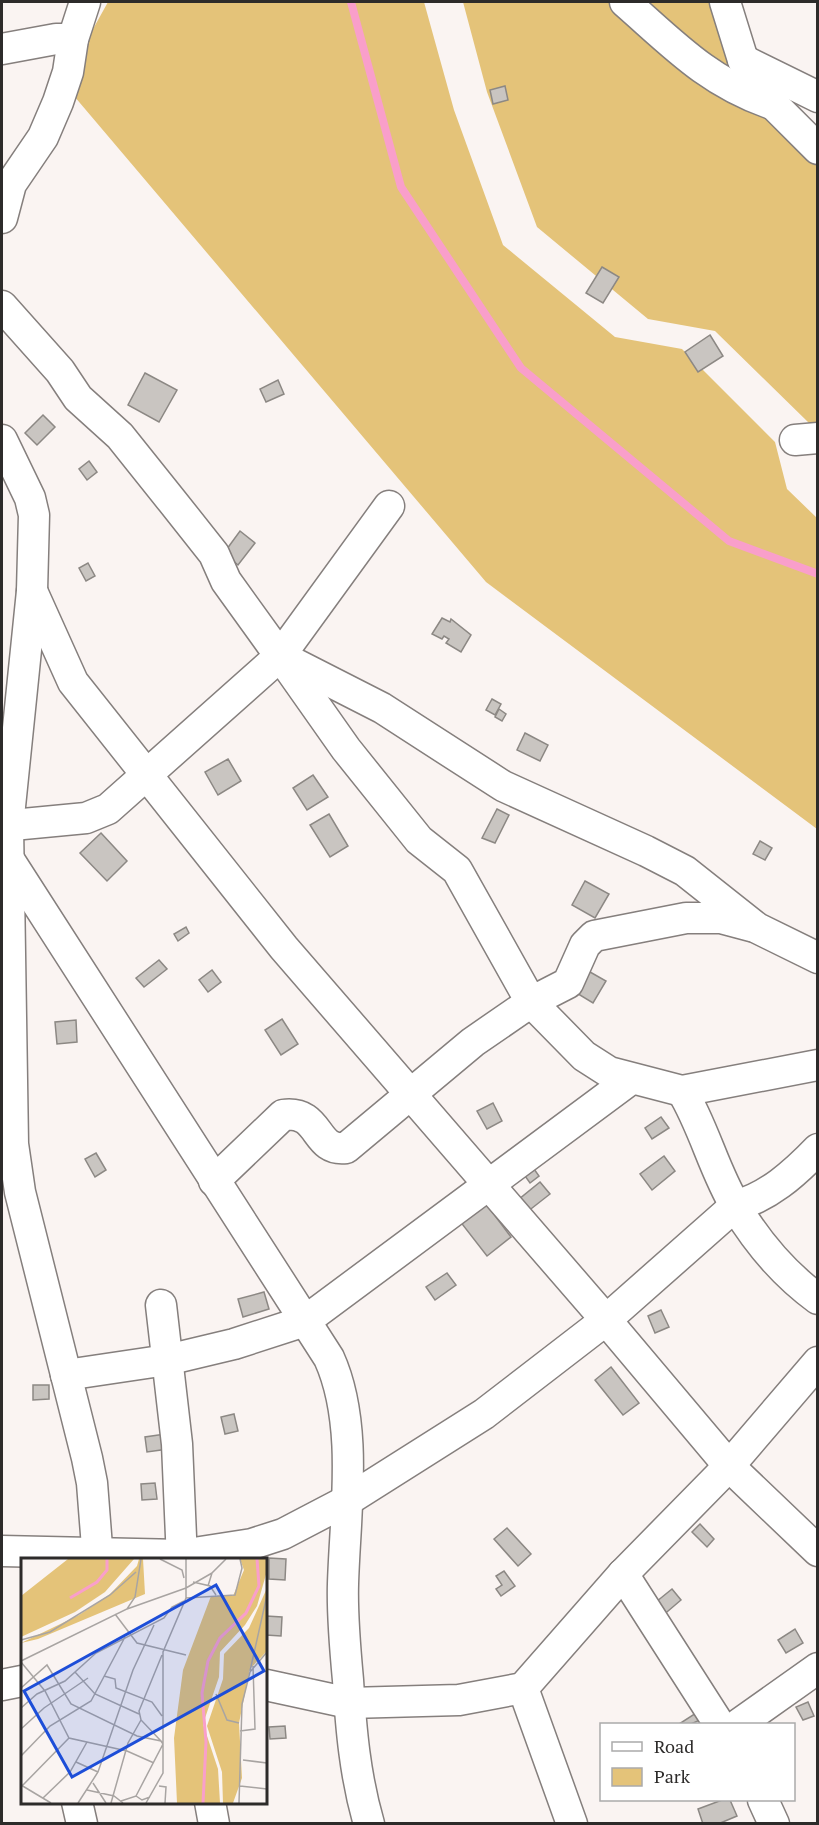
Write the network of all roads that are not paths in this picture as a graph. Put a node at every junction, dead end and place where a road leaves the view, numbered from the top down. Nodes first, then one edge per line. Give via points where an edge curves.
1 (85, 2) edge
2 (625, 2) edge
3 (725, 2) edge
4 (74, 39) junction
5 (2, 49) edge
6 (743, 60) junction
7 (818, 97) edge
8 (769, 102) junction
9 (818, 149) edge
10 (2, 218) edge
11 (2, 306) edge
12 (2, 440) edge
13 (389, 506) dead end
14 (32, 591) junction
15 (280, 656) junction
16 (146, 774) junction
17 (5, 826) edge
18 (7, 857) junction
19 (757, 928) junction
20 (818, 957) edge
21 (531, 1002) junction
22 (818, 1065) edge
23 (631, 1079) junction
24 (682, 1090) junction
25 (413, 1095) junction
26 (818, 1149) edge
27 (214, 1181) junction
28 (489, 1183) junction
29 (735, 1206) junction
30 (818, 1299) edge
31 (161, 1305) dead end
32 (606, 1320) junction
33 (305, 1321) junction
34 (167, 1360) junction
35 (818, 1362) edge
36 (66, 1375) junction
37 (729, 1466) junction
38 (348, 1500) junction
39 (2, 1551) edge
40 (818, 1551) edge
41 (98, 1557) edge
42 (181, 1557) edge
43 (623, 1574) junction
44 (818, 1668) edge
45 (21, 1681) edge
46 (2, 1685) edge
47 (267, 1685) edge
48 (524, 1688) junction
49 (349, 1703) junction
50 (718, 1723) edge
51 (742, 1723) edge
52 (763, 1801) edge
53 (77, 1804) edge
54 (82, 1824) edge
55 (369, 1824) edge
56 (572, 1824) edge
57 (774, 1824) edge

1 - 4 street
2 - 8 street via 706,72 738,92
3 - 6 street
4 - 5 street
4 - 10 street via 68,72 54,111 43,137 11,184
6 - 7 street
6 - 8 street
8 - 9 street
11 - 15 street via 60,371 78,398 120,436 214,554 226,581
12 - 14 street via 34,515
13 - 15 street
14 - 16 street via 73,682
14 - 17 street
15 - 16 street
15 - 19 street via 382,708 503,786 685,871
15 - 21 street via 346,749 419,840 457,870
16 - 17 street via 97,815
16 - 25 street via 284,948
17 - 18 street
18 - 27 street
18 - 36 street via 16,1171
19 - 20 street
19 - 21 street via 721,918 686,918 594,936 585,945 568,983
21 - 23 street via 584,1056 609,1072
21 - 25 street via 473,1042
22 - 24 street
23 - 24 street
23 - 28 street
24 - 29 street
25 - 27 street via 346,1148 328,1146 305,1117 282,1115
25 - 28 street
26 - 29 street via 770,1191
27 - 33 street
28 - 32 street
28 - 33 street
29 - 30 street via 791,1279
29 - 32 street
31 - 34 street
32 - 37 street
32 - 38 street via 484,1414
33 - 34 street
33 - 38 street via 339,1380
34 - 36 street
34 - 42 street via 177,1444
35 - 37 street
36 - 41 street via 90,1475
37 - 40 street
37 - 43 street
38 - 42 street via 283,1534
38 - 49 street via 343,1584
39 - 41 street
41 - 42 street
43 - 48 street
43 - 50 street
44 - 51 street
45 - 46 street
47 - 49 street
48 - 49 street via 459,1700
48 - 56 street
49 - 55 street via 356,1776
52 - 57 street
53 - 54 street

